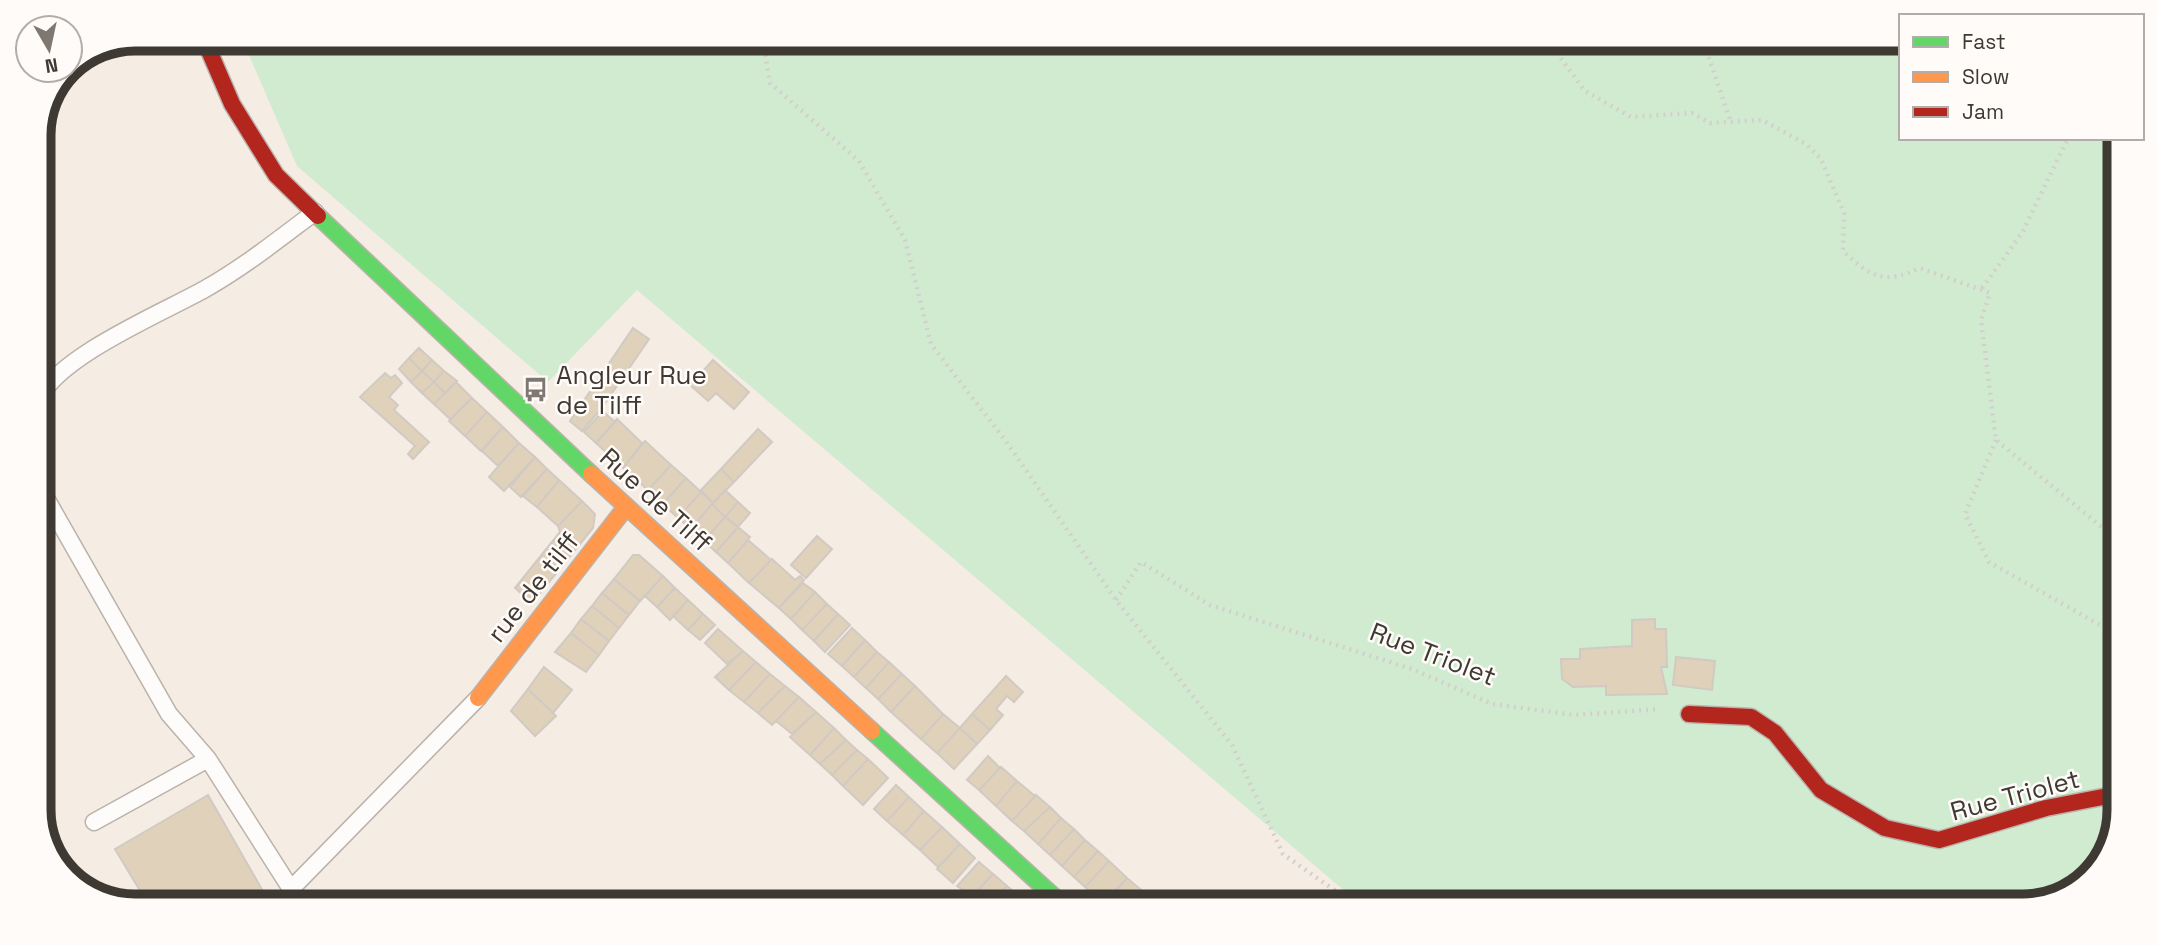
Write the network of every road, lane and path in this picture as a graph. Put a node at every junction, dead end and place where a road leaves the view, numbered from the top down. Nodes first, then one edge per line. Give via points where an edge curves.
1 (209, 51) edge
2 (764, 51) edge
3 (1555, 51) edge
4 (1706, 51) edge
5 (1731, 121) junction
6 (2067, 140) edge
7 (315, 212) junction
8 (1982, 288) junction
9 (51, 379) edge
10 (1996, 440) junction
11 (51, 507) edge
12 (626, 507) junction
13 (2107, 531) edge
14 (1116, 600) junction
15 (2107, 629) edge
16 (478, 698) joint
17 (1689, 714) joint
18 (208, 759) junction
19 (2107, 796) edge
20 (94, 822) dead end
21 (295, 894) edge
22 (1050, 894) edge
23 (1340, 894) edge

1 - 7 main road, Rue de Tilff via 232,104 276,175
2 - 14 path via 769,83 859,161 905,240 931,344
3 - 5 path via 1585,91 1631,117 1692,113 1710,123
4 - 5 path
5 - 8 path via 1762,120 1821,159 1844,213 1843,251 1866,273 1898,279 1920,268
6 - 8 path via 2022,233
7 - 9 lane via 242,266 134,324
7 - 12 main road, Rue de Tilff
8 - 10 path via 1990,293 1981,320
10 - 13 path
10 - 15 path via 1965,514 1989,562
11 - 18 lane via 169,714
12 - 16 main road, rue de tilff
12 - 22 main road, Rue de Tilff
14 - 17 path, Rue Triolet via 1141,562 1210,605 1412,669 1492,704 1574,715 1666,709
14 - 23 path via 1231,745 1283,854
16 - 21 lane
17 - 19 main road, Rue Triolet via 1751,717 1775,733 1821,790 1885,828 1939,841 2046,808
18 - 20 lane
18 - 21 lane

